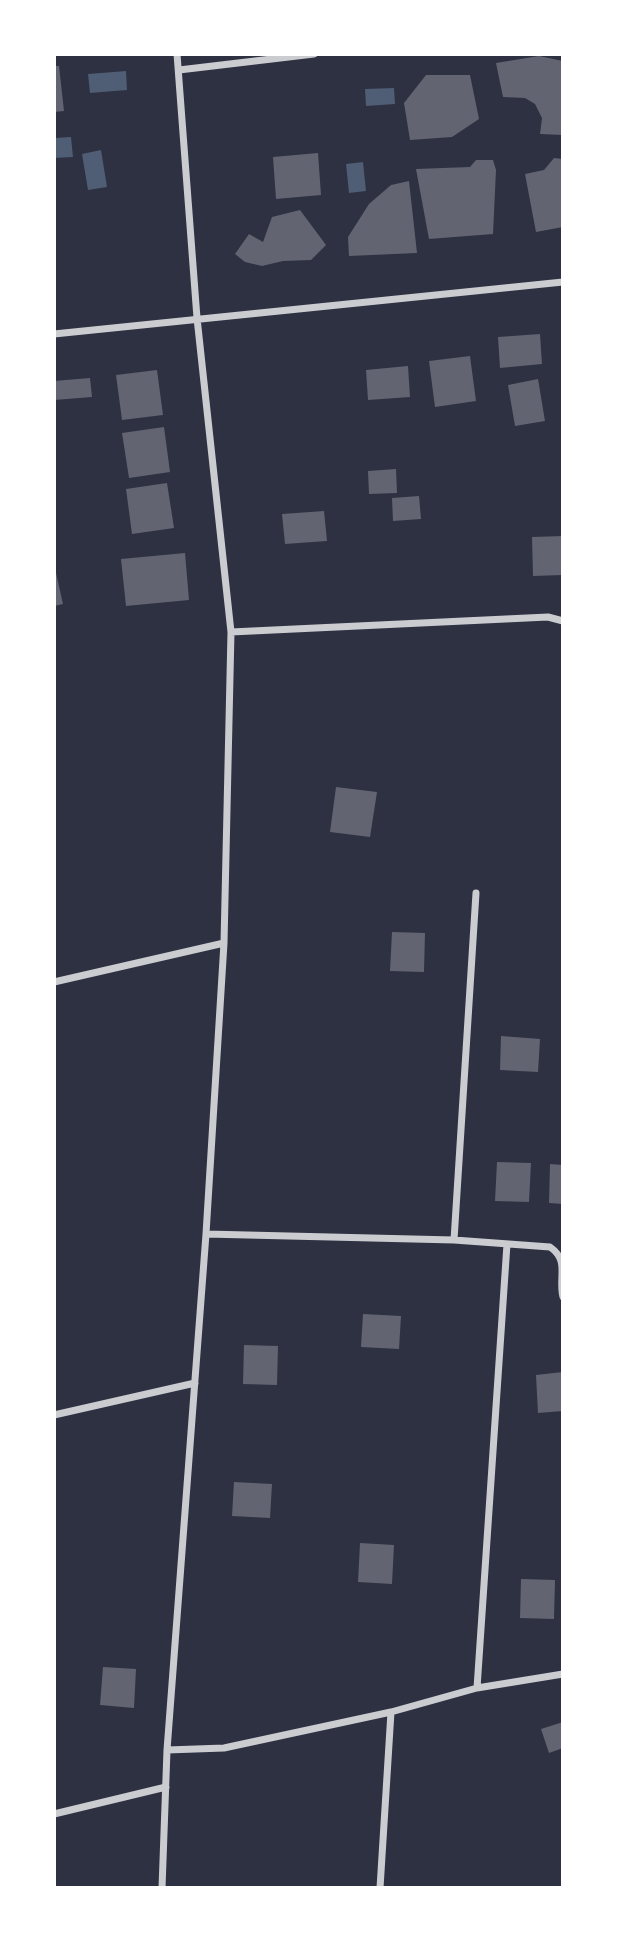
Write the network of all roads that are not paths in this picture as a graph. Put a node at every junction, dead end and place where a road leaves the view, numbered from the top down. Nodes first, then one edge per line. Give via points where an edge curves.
1 (177, 54) edge
2 (314, 54) edge
3 (179, 70) junction
4 (563, 282) edge
5 (197, 318) junction
6 (54, 334) edge
7 (563, 621) edge
8 (231, 632) junction
9 (476, 893) dead end
10 (224, 943) junction
11 (54, 982) edge
12 (206, 1234) junction
13 (454, 1240) junction
14 (507, 1244) junction
15 (563, 1297) edge
16 (195, 1383) junction
17 (54, 1415) edge
18 (563, 1674) edge
19 (477, 1688) junction
20 (391, 1712) junction
21 (167, 1750) junction
22 (166, 1787) junction
23 (54, 1814) edge
24 (162, 1888) edge
25 (380, 1888) edge

1 - 3 street
2 - 3 street
3 - 5 street
4 - 5 street
5 - 6 street
5 - 8 street
7 - 8 street via 548,617
8 - 10 street
9 - 13 street
10 - 11 street
10 - 12 street
12 - 13 street
12 - 16 street
13 - 14 street
14 - 15 street via 550,1247 559,1254
14 - 19 street
16 - 17 street
16 - 21 street
18 - 19 street
19 - 20 street
20 - 21 street via 224,1748
20 - 25 street
21 - 22 street
22 - 23 street
22 - 24 street

